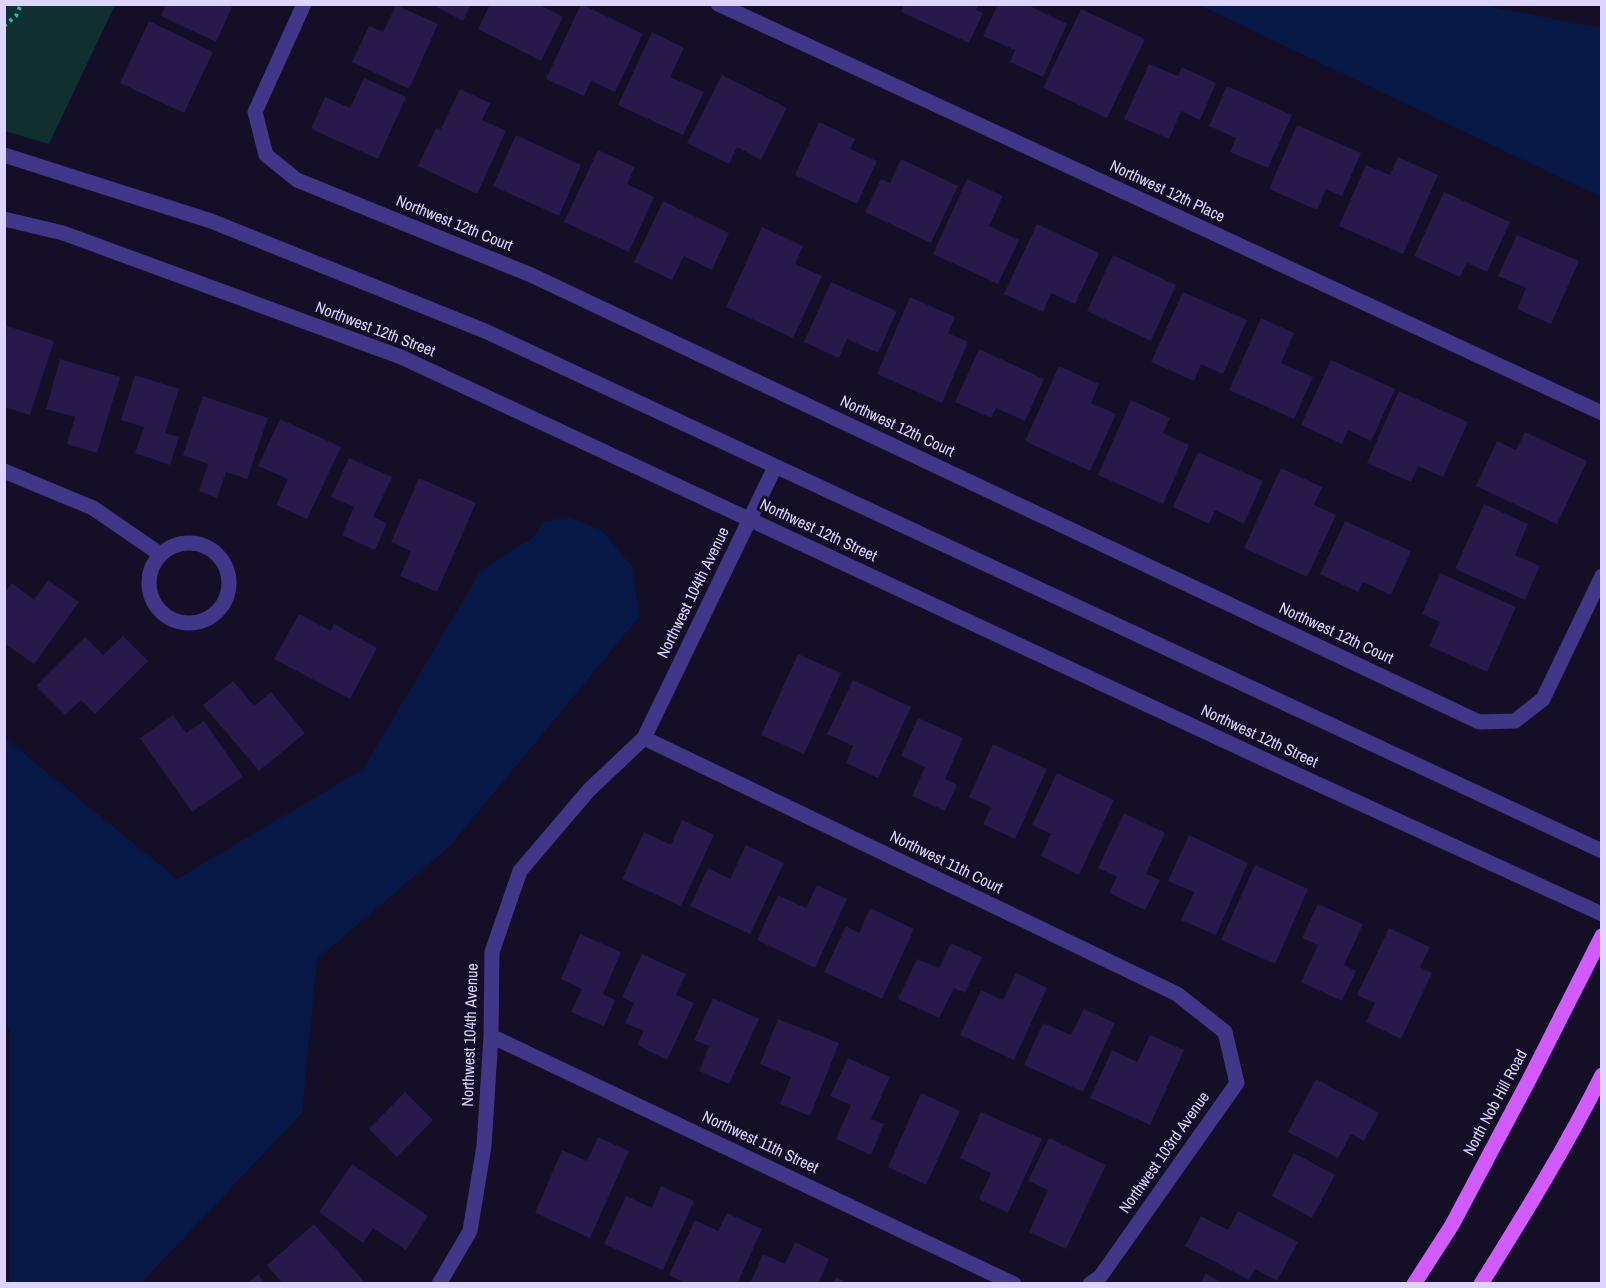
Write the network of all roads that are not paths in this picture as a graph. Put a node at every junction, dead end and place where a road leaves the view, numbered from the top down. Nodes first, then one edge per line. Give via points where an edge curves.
1 (304, 4) edge
2 (718, 4) edge
3 (4, 155) edge
4 (4, 219) edge
5 (1602, 413) edge
6 (775, 467) junction
7 (4, 471) edge
8 (750, 519) junction
9 (159, 555) junction
10 (1602, 576) edge
11 (644, 738) junction
12 (1602, 851) edge
13 (1602, 914) edge
14 (1602, 936) edge
15 (1225, 1032) joint
16 (491, 1035) junction
17 (1602, 1075) edge
18 (439, 1284) edge
19 (1014, 1284) edge
20 (1090, 1284) edge
21 (1414, 1284) edge
22 (1481, 1284) edge

1 - 10 street, Northwest 12th Court via 255,112 266,154 297,180 531,275 1479,722 1515,721 1544,699
2 - 5 street, Northwest 12th Place
3 - 6 street via 211,221 474,327
4 - 8 street, Northwest 12th Street via 63,233 401,357
6 - 8 street, Northwest 104th Avenue
6 - 12 street
7 - 9 street via 93,508
8 - 11 street, Northwest 104th Avenue
8 - 13 street, Northwest 12th Street
9 - 9 street via 148,580 150,594 165,616 192,623 216,613 229,591 226,565 218,555 208,547 183,542
11 - 15 street, Northwest 11th Court via 1177,994
11 - 16 street, Northwest 104th Avenue via 589,790 520,870 492,952
14 - 21 main road, North Nob Hill Road via 1458,1215
15 - 20 street, Northwest 103rd Avenue via 1237,1083 1100,1277
16 - 18 street, Northwest 104th Avenue via 484,1146 470,1231
16 - 19 street, Northwest 11th Street
17 - 22 main road via 1534,1200

